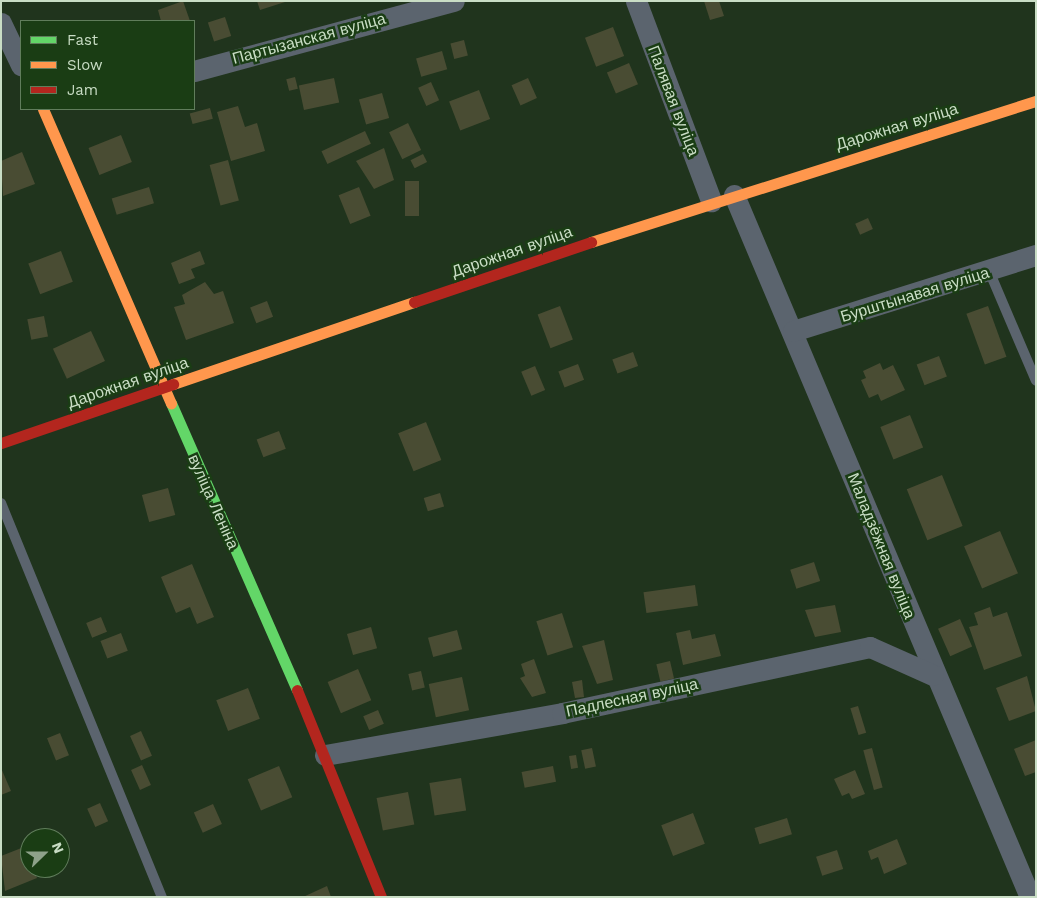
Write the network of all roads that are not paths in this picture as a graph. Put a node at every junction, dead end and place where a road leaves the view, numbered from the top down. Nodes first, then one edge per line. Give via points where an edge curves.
1 (454, 1) edge
2 (636, 1) edge
3 (3, 32) edge
4 (20, 63) edge
5 (195, 71) edge
6 (1036, 101) edge
7 (50, 110) edge
8 (734, 195) junction
9 (711, 201) junction
10 (1036, 255) edge
11 (990, 273) junction
12 (793, 331) junction
13 (1036, 381) edge
14 (162, 388) junction
15 (1, 443) edge
16 (1, 503) edge
17 (933, 675) junction
18 (325, 755) junction
19 (162, 897) edge
20 (381, 897) edge
21 (1030, 897) edge

1 - 5 street, Партызанская вуліца
2 - 9 street, Палявая вуліца
3 - 4 street
6 - 8 main road, Дарожная вуліца
7 - 14 main road, вуліца Леніна
8 - 9 main road, Дарожная вуліца
8 - 12 street, Маладзёжная вуліца
9 - 14 main road, Дарожная вуліца
10 - 11 street, Бурштынавая вуліца
11 - 12 street, Бурштынавая вуліца
11 - 13 lane
12 - 17 street, Маладзёжная вуліца
14 - 15 main road, Дарожная вуліца
14 - 18 main road, вуліца Леніна
16 - 19 lane
17 - 18 street, Падлесная вуліца via 870,647 562,713
17 - 21 street, Маладзёжная вуліца
18 - 20 main road, вуліца Леніна

